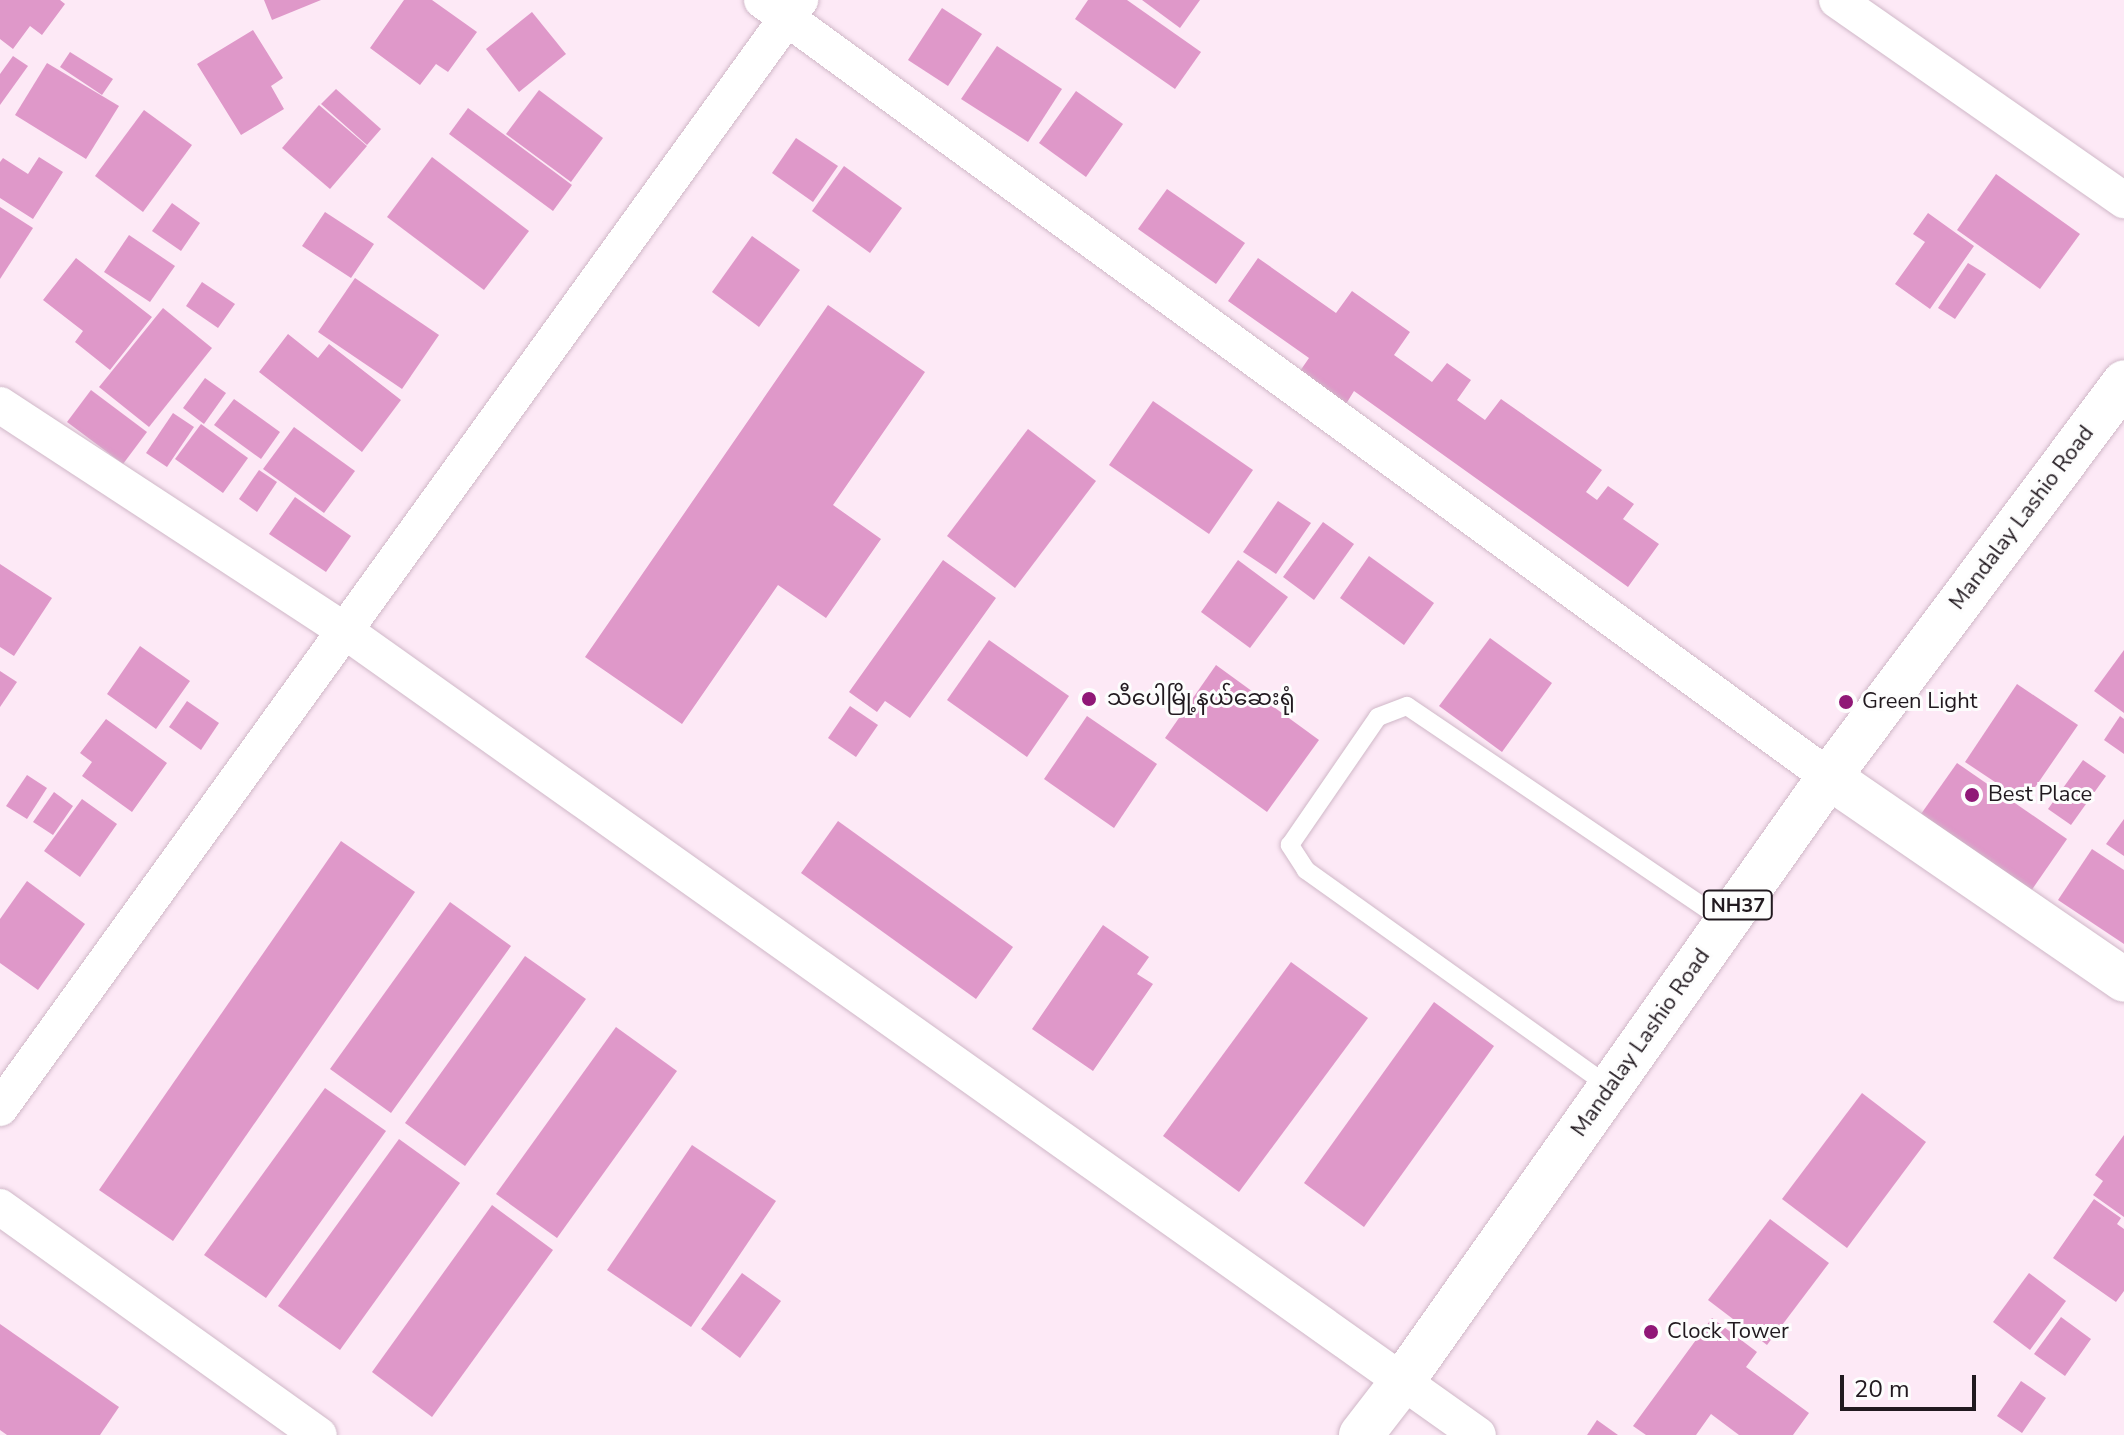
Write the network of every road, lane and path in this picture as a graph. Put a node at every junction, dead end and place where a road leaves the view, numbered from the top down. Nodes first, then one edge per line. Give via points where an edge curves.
1 (1837, 0) edge
2 (783, 5) edge
3 (2124, 200) edge
4 (2124, 382) edge
5 (0, 405) edge
6 (345, 631) junction
7 (1829, 777) junction
8 (1726, 922) junction
9 (2124, 980) edge
10 (1610, 1087) junction
11 (0, 1108) edge
12 (0, 1207) edge
13 (1402, 1382) junction
14 (319, 1435) edge
15 (1361, 1435) edge
16 (1478, 1435) edge

1 - 3 street
2 - 6 street
2 - 7 street
4 - 7 main road, Mandalay Lashio Road / NH37
5 - 6 street
6 - 11 street
6 - 13 street
7 - 8 main road, Mandalay Lashio Road / NH37
7 - 9 main road
8 - 10 main road, Mandalay Lashio Road / NH37
8 - 10 lane via 1407,706 1378,717 1290,845 1306,870
10 - 13 main road, Mandalay Lashio Road / NH37
12 - 14 street
13 - 15 main road, Mandalay Lashio Road / NH37
13 - 16 street

